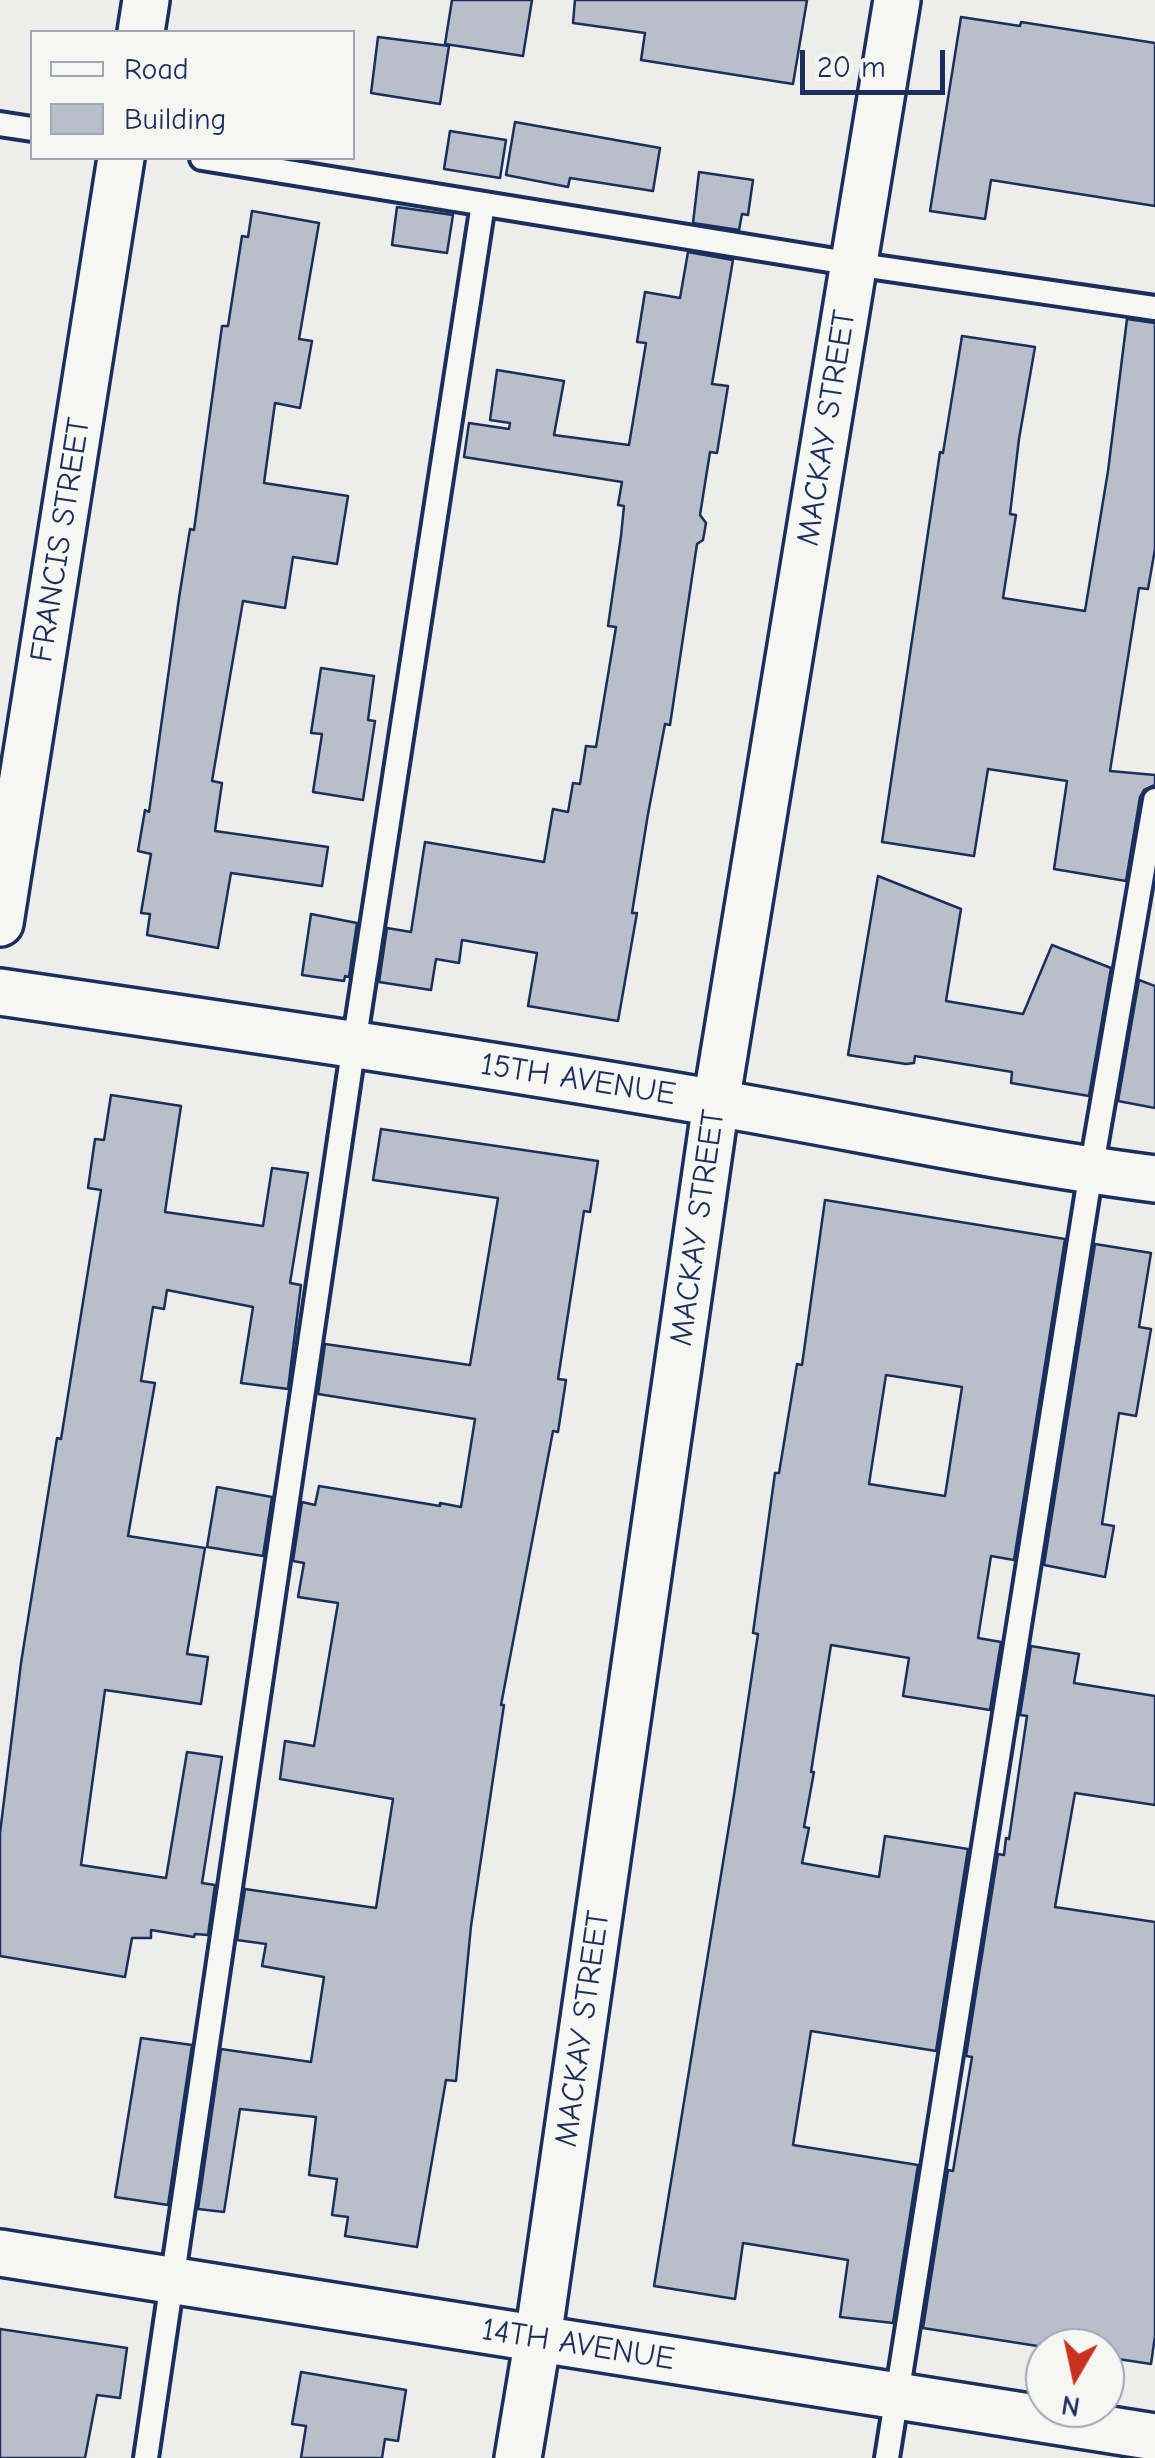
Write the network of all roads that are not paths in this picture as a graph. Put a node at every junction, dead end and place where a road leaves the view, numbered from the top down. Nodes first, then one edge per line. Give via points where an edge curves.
1 (146, 0) edge
2 (897, 0) edge
3 (141, 30) edge
4 (0, 124) edge
5 (30, 129) edge
6 (121, 160) edge
7 (214, 160) edge
8 (484, 204) junction
9 (854, 264) junction
10 (1155, 308) edge
11 (1155, 800) edge
12 (0, 923) edge
13 (0, 992) edge
14 (354, 1044) junction
15 (716, 1102) junction
16 (1091, 1171) junction
17 (1155, 1179) edge
18 (0, 2253) edge
19 (173, 2280) junction
20 (538, 2338) junction
21 (897, 2396) junction
22 (1155, 2438) edge
23 (146, 2458) edge
24 (518, 2458) edge
25 (887, 2458) edge

1 - 3 street
2 - 9 street, MACKAY STREET
4 - 5 lane
6 - 12 street, FRANCIS STREET
7 - 8 lane
8 - 9 lane
8 - 14 lane
9 - 10 lane
9 - 15 street, MACKAY STREET
11 - 16 lane
13 - 14 street, 15TH AVENUE
14 - 15 street, 15TH AVENUE
14 - 19 lane
15 - 16 street, 15TH AVENUE
15 - 20 street, MACKAY STREET
16 - 17 street, 15TH AVENUE
16 - 21 lane
18 - 19 street, 14TH AVENUE
19 - 20 street, 14TH AVENUE
19 - 23 lane
20 - 21 street, 14TH AVENUE
20 - 24 street, MACKAY STREET
21 - 22 street, 14TH AVENUE
21 - 25 lane

